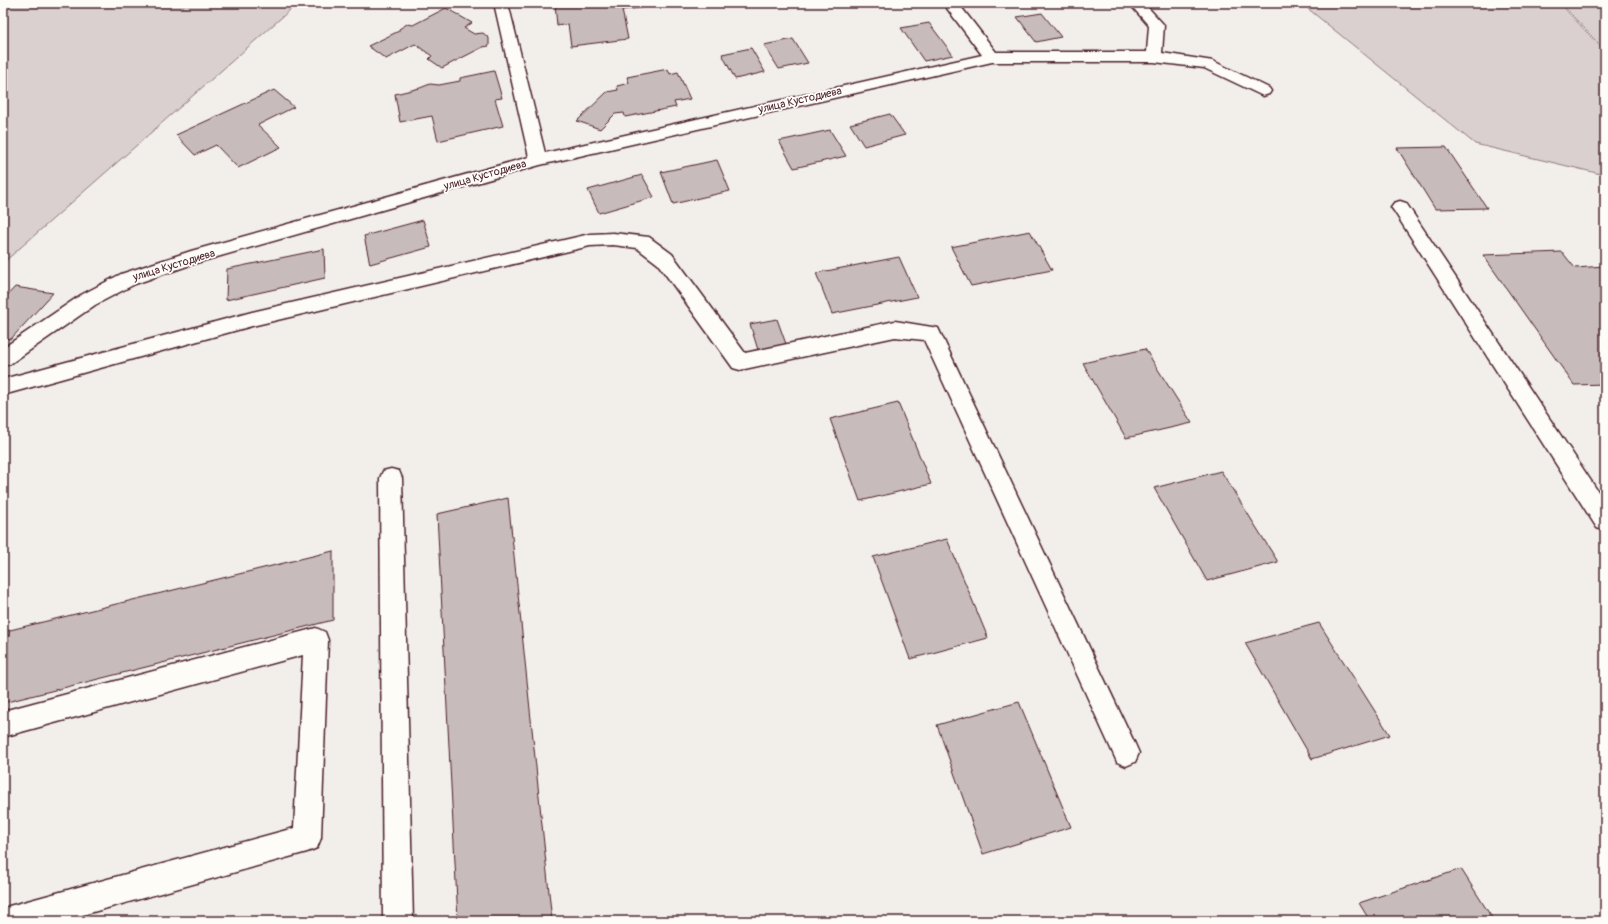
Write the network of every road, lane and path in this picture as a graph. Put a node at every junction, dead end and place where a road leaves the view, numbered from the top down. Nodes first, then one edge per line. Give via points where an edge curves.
1 (501, 3) edge
2 (950, 3) edge
3 (1136, 3) edge
4 (1560, 3) edge
5 (1605, 51) edge
6 (992, 57) junction
7 (1154, 57) junction
8 (1263, 91) dead end
9 (538, 160) junction
10 (1400, 207) dead end
11 (3, 358) edge
12 (3, 387) edge
13 (391, 478) dead end
14 (1605, 521) edge
15 (3, 724) edge
16 (1126, 753) dead end
17 (9, 921) edge
18 (398, 921) edge

1 - 9 lane
2 - 6 lane
3 - 7 lane via 1157,25
4 - 5 path
6 - 7 lane, улица Кустодиева
6 - 9 lane, улица Кустодиева
7 - 8 lane, улица Кустодиева via 1208,64
9 - 11 lane, улица Кустодиева via 191,258 128,279 88,300
10 - 14 lane
12 - 16 lane via 252,319 590,240 613,238 642,242 665,259 740,362 895,328 931,333
13 - 18 lane
15 - 17 lane via 316,640 307,838

